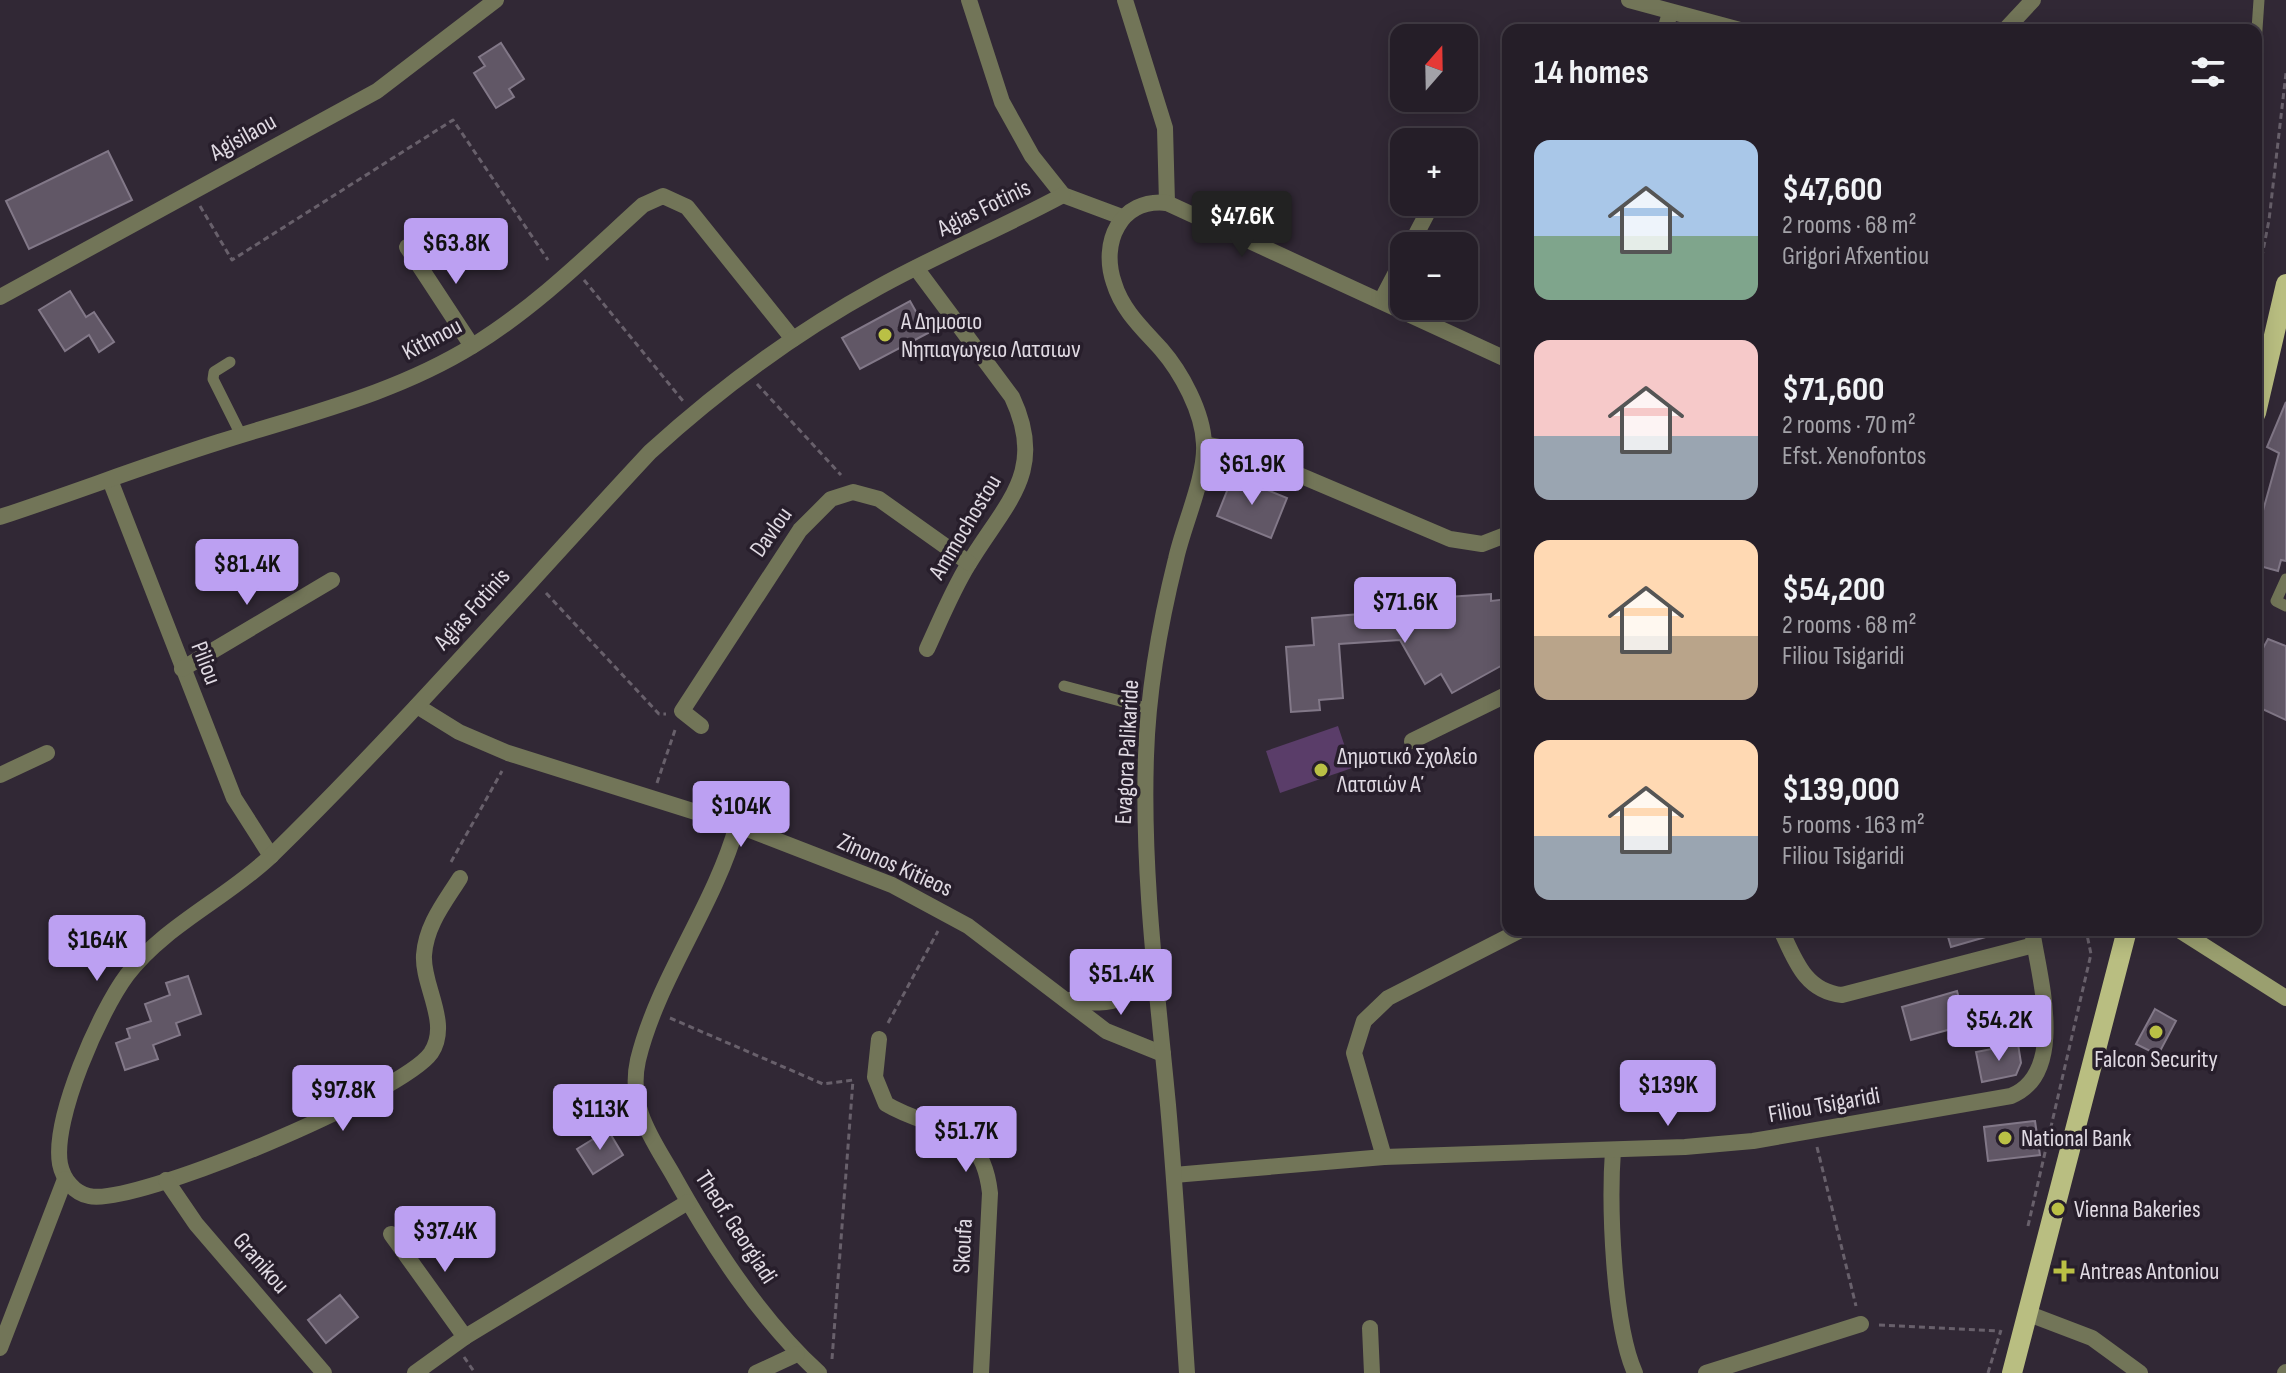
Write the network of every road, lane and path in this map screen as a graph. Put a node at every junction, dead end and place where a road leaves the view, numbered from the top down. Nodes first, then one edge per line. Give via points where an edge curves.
1 (496, 0) edge
2 (969, 0) edge
3 (1125, 0) edge
4 (1629, 0) edge
5 (2033, 0) edge
6 (2259, 0) edge
7 (1667, 22) edge
8 (2011, 24) edge
9 (2257, 24) edge
10 (2286, 73) edge
11 (192, 192) junction
12 (1063, 195) junction
13 (1167, 203) junction
14 (1122, 217) junction
15 (407, 247) dead end
16 (2262, 256) edge
17 (548, 260) dead end
18 (574, 268) junction
19 (916, 268) junction
20 (1390, 284) edge
21 (2286, 284) edge
22 (0, 297) edge
23 (1381, 301) junction
24 (793, 339) junction
25 (472, 346) junction
26 (1502, 357) edge
27 (230, 362) dead end
28 (746, 373) junction
29 (2262, 387) edge
30 (692, 413) junction
31 (241, 435) junction
32 (1204, 444) junction
33 (110, 480) junction
34 (858, 493) junction
35 (0, 517) edge
36 (1502, 536) edge
37 (969, 563) junction
38 (532, 579) junction
39 (2286, 579) edge
40 (332, 580) dead end
41 (2286, 606) edge
42 (927, 649) dead end
43 (182, 669) junction
44 (1064, 686) dead end
45 (1502, 697) edge
46 (417, 706) junction
47 (1150, 709) junction
48 (682, 711) junction
49 (701, 726) dead end
50 (1412, 741) dead end
51 (47, 753) dead end
52 (512, 754) junction
53 (0, 775) edge
54 (651, 799) junction
55 (737, 825) junction
56 (271, 856) junction
57 (460, 878) joint
58 (947, 914) junction
59 (1509, 936) edge
60 (1784, 936) edge
61 (2087, 936) edge
62 (2125, 936) edge
63 (2188, 936) edge
64 (2033, 937) edge
65 (1155, 958) junction
66 (2286, 998) edge
67 (1067, 1000) junction
68 (656, 1012) junction
69 (879, 1039) joint
70 (1163, 1054) junction
71 (875, 1077) junction
72 (853, 1080) junction
73 (1813, 1131) junction
74 (1613, 1150) junction
75 (1384, 1157) junction
76 (1174, 1175) junction
77 (65, 1179) junction
78 (166, 1180) junction
79 (688, 1202) junction
80 (391, 1234) dead end
81 (2026, 1236) dead end
82 (2004, 1319) dead end
83 (2027, 1323) junction
84 (1861, 1324) junction
85 (1370, 1328) dead end
86 (2001, 1331) junction
87 (465, 1337) junction
88 (0, 1348) edge
89 (797, 1354) junction
90 (1760, 1356) junction
91 (324, 1373) edge
92 (415, 1373) edge
93 (756, 1373) edge
94 (819, 1373) edge
95 (831, 1373) edge
96 (981, 1373) edge
97 (1187, 1373) edge
98 (1372, 1373) edge
99 (1635, 1373) edge
100 (1706, 1373) edge
101 (1766, 1373) edge
102 (1988, 1373) edge
103 (2012, 1373) edge
104 (2140, 1373) edge

1 - 11 street, Agisilaou via 377,91
2 - 12 street via 1009,116
3 - 13 street via 1165,128
4 - 7 street
5 - 8 street
6 - 9 lane
10 - 16 path
11 - 17 path via 232,260 453,120
11 - 22 street, Agisilaou
12 - 14 street
12 - 19 street, Agias Fotinis
13 - 14 street via 1138,205
13 - 23 street
14 - 32 street via 1110,254 1114,283 1127,309 1180,377
15 - 25 street
18 - 24 street, Kithnou via 643,205 663,196 687,207
18 - 25 street, Kithnou
18 - 30 path
19 - 24 street, Agias Fotinis
19 - 37 street, Ammochostou via 1012,397 1025,431 1027,464 1022,479
20 - 23 street
21 - 29 main road
23 - 26 street
24 - 28 street, Agias Fotinis
25 - 31 street, Kithnou via 387,390
27 - 31 lane via 214,372 213,379
28 - 30 street, Agias Fotinis
28 - 34 path
30 - 38 street, Agias Fotinis
31 - 33 street, Kithnou
32 - 36 street via 1245,452 1450,539 1482,544
32 - 47 street, Evagora Palikaride via 1164,608
33 - 35 street, Kithnou
33 - 43 street, Piliou
34 - 37 street via 887,504
34 - 48 street, Davlou via 831,499 806,522
37 - 42 street, Ammochostou
38 - 46 street, Agias Fotinis
38 - 48 path via 659,714
39 - 41 lane via 2276,601
40 - 43 street
43 - 56 street, Piliou via 234,798
44 - 47 lane
45 - 50 street
46 - 52 street, Zinonos Kitieos via 459,732
46 - 56 street, Agias Fotinis
47 - 65 street, Evagora Palikaride via 1146,802
48 - 49 street
48 - 54 path
51 - 53 street
52 - 54 street, Zinonos Kitieos
52 - 57 path via 450,864
54 - 55 street, Zinonos Kitieos
55 - 58 street, Zinonos Kitieos via 892,885
55 - 68 street, Theof. Georgiadi via 721,873
56 - 77 street, Agias Fotinis via 149,952 112,998 96,1025 71,1100 60,1153
57 - 78 street via 426,939 425,976 438,1028 425,1059 378,1093 326,1119
58 - 67 street, Zinonos Kitieos
58 - 69 path
59 - 75 street via 1388,998 1364,1021 1354,1053
60 - 64 street via 1809,981 1824,992 1842,995
61 - 81 path via 2091,954
62 - 83 main road
63 - 66 street
64 - 73 street, Filiou Tsigaridi via 2046,1047 2039,1074 2026,1089 2003,1098
65 - 67 street via 1143,980 1119,1001 1101,1005
65 - 70 street, Evagora Palikaride
67 - 70 street, Zinonos Kitieos via 1106,1031
68 - 72 path via 823,1084
68 - 79 street, Theof. Georgiadi via 638,1061 636,1090 649,1132
69 - 71 street
70 - 76 street, Evagora Palikaride
71 - 72 path
71 - 96 street, Skoufa via 886,1104 950,1127 970,1143 985,1167 990,1193
72 - 95 path
73 - 74 street, Filiou Tsigaridi via 1753,1141
73 - 84 path
74 - 75 street, Filiou Tsigaridi
74 - 99 street via 1622,1323
75 - 76 street, Filiou Tsigaridi
76 - 97 street, Evagora Palikaride
77 - 78 street via 96,1197
77 - 88 street
78 - 91 street, Granikou via 196,1224
79 - 87 street
79 - 89 street, Theof. Georgiadi
80 - 87 street
82 - 86 path
83 - 86 path
83 - 103 main road
83 - 104 street via 2092,1338
84 - 86 path
84 - 90 street
85 - 98 street
86 - 102 path
87 - 92 street
89 - 93 street
89 - 94 street, Theof. Georgiadi
90 - 100 street
90 - 101 street

